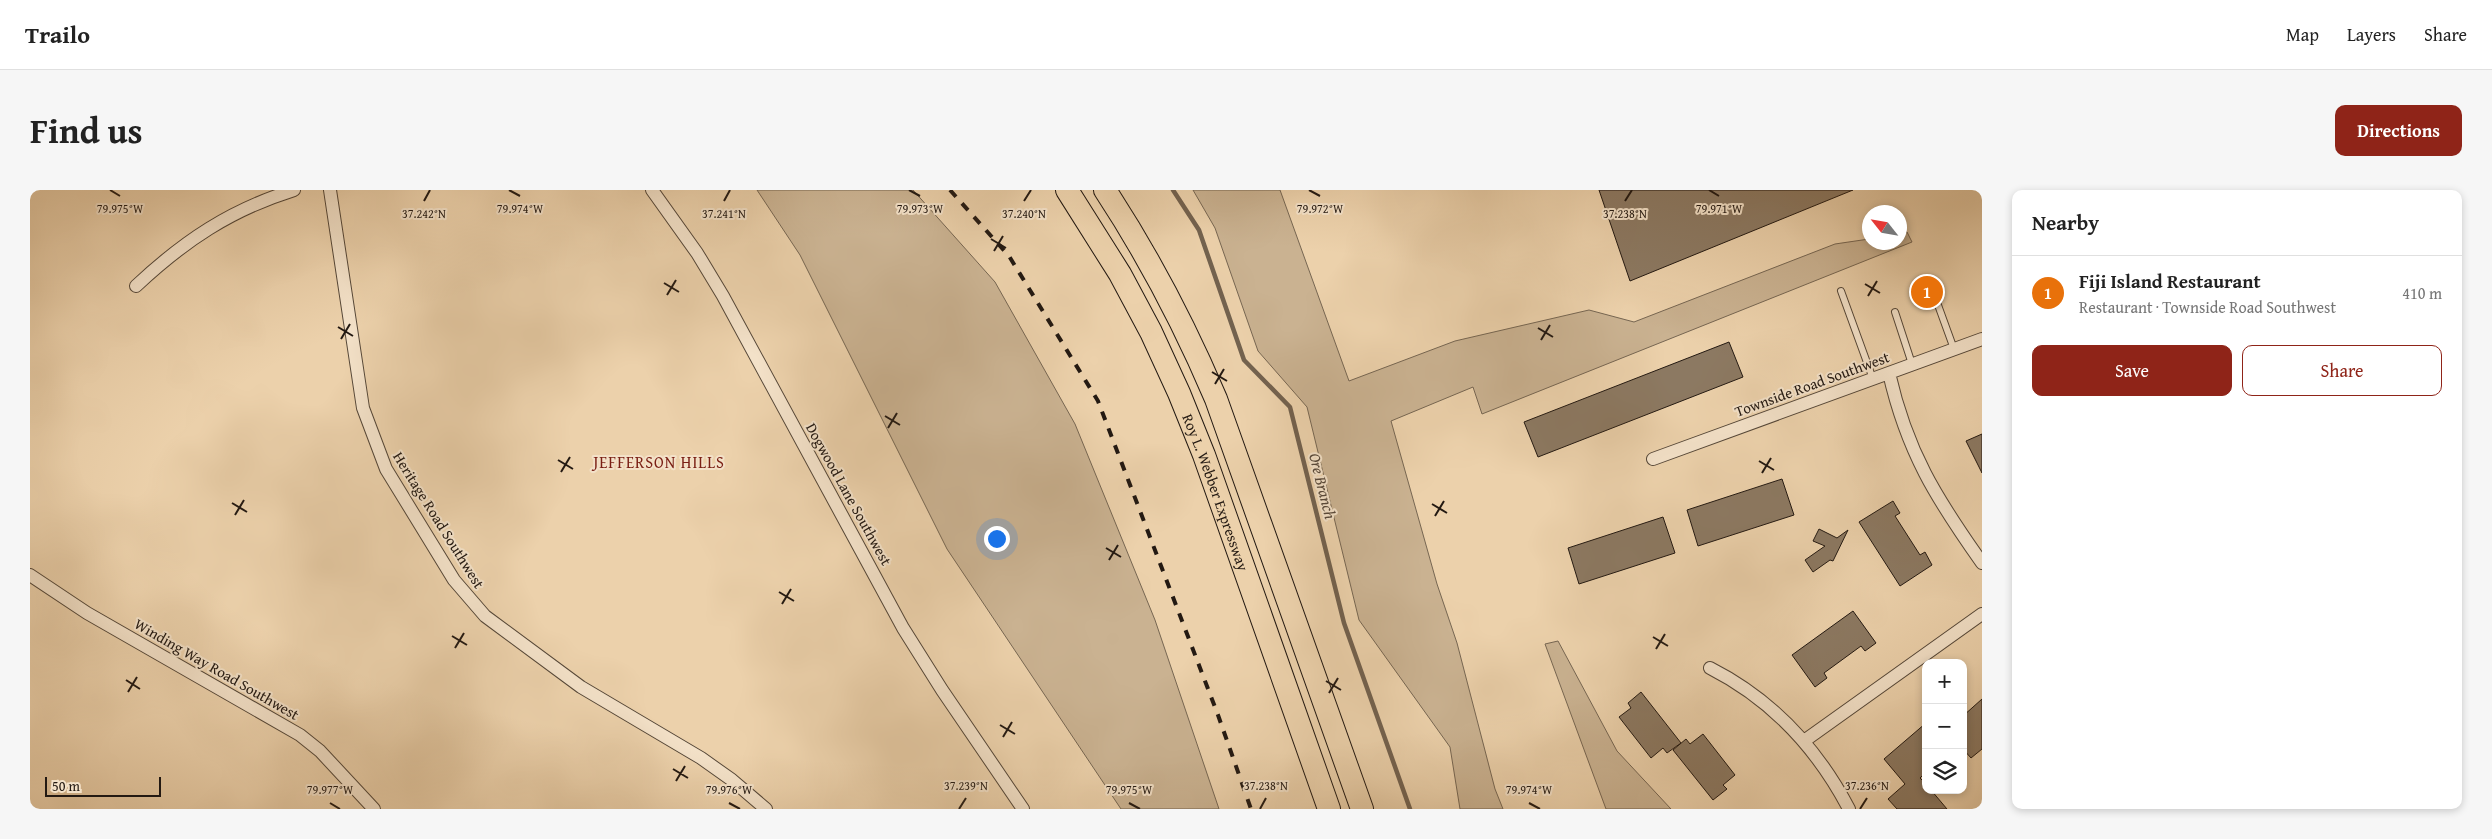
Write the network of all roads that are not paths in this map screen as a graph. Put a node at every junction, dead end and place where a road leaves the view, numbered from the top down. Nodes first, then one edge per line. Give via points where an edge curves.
1 (294, 190) edge
2 (330, 190) edge
3 (652, 190) edge
4 (1067, 190) edge
5 (1105, 190) edge
6 (136, 286) dead end
7 (1841, 291) dead end
8 (1938, 304) dead end
9 (1895, 312) dead end
10 (1982, 339) edge
11 (1954, 349) junction
12 (1912, 364) junction
13 (1888, 373) junction
14 (1873, 379) junction
15 (1653, 459) dead end
16 (1982, 563) edge
17 (30, 575) edge
18 (1982, 614) edge
19 (1710, 668) dead end
20 (1804, 741) junction
21 (374, 809) edge
22 (766, 809) edge
23 (1023, 809) edge
24 (1329, 809) edge
25 (1362, 809) edge
26 (1849, 809) edge

1 - 6 street via 238,211 206,229 181,246
2 - 22 street, Heritage Road Southwest via 363,408 386,468 454,580 485,616 537,657 701,758
3 - 23 street, Dogwood Lane Southwest via 698,253 723,296 903,628
4 - 24 highway, Roy L. Webber Expressway via 1120,274 1179,393
5 - 25 highway, Roy L. Webber Expressway via 1193,344
7 - 14 lane
8 - 11 lane
9 - 12 lane
10 - 11 street, Townside Road Southwest
11 - 12 street, Townside Road Southwest
12 - 13 street, Townside Road Southwest
13 - 14 street, Townside Road Southwest
13 - 16 street via 1904,430 1923,471 1946,512
14 - 15 street, Townside Road Southwest
17 - 21 street, Winding Way Road Southwest via 87,613 300,735 320,751
18 - 20 street
19 - 20 street via 1759,697
20 - 26 street

